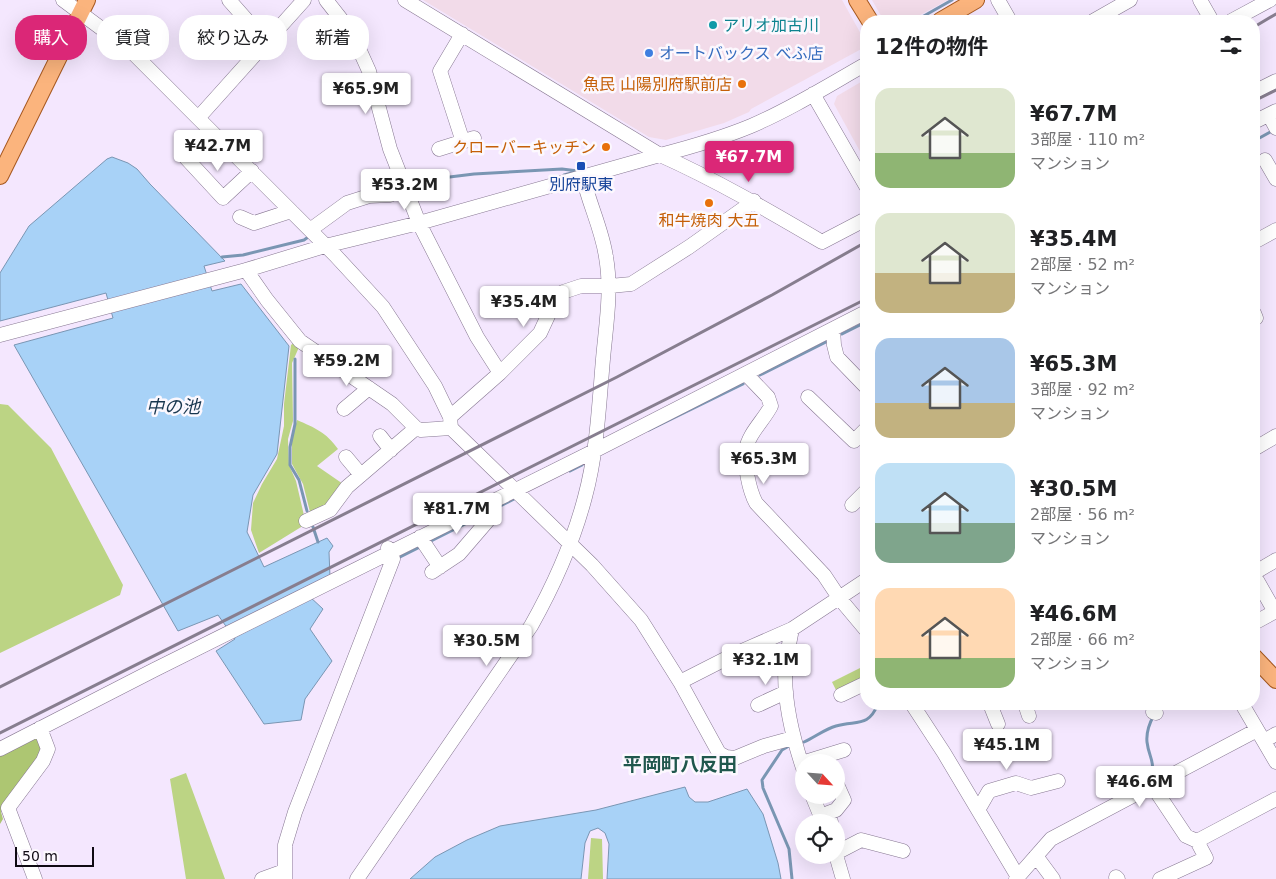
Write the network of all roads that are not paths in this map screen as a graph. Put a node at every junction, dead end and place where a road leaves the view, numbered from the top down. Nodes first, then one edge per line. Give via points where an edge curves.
1 (63, 0) edge
2 (229, 0) edge
3 (304, 0) edge
4 (326, 0) edge
5 (405, 0) edge
6 (857, 0) edge
7 (976, 0) edge
8 (998, 0) edge
9 (1130, 0) edge
10 (1200, 0) edge
11 (1270, 0) edge
12 (84, 6) edge
13 (242, 15) edge
14 (866, 15) edge
15 (950, 15) edge
16 (1007, 15) edge
17 (1103, 15) edge
18 (1209, 15) edge
19 (1242, 15) edge
20 (287, 19) edge
21 (462, 34) junction
22 (250, 60) edge
23 (860, 67) edge
24 (1276, 82) edge
25 (1260, 89) edge
26 (813, 94) junction
27 (1272, 113) edge
28 (199, 117) junction
29 (1260, 119) edge
30 (1276, 128) edge
31 (439, 149) dead end
32 (660, 155) junction
33 (186, 158) dead end
34 (1265, 160) dead end
35 (860, 170) edge
36 (252, 171) junction
37 (0, 176) edge
38 (583, 177) junction
39 (1276, 179) edge
40 (403, 181) junction
41 (754, 202) junction
42 (292, 211) junction
43 (240, 216) dead end
44 (860, 222) edge
45 (419, 223) junction
46 (310, 230) junction
47 (1276, 230) edge
48 (1260, 239) edge
49 (325, 246) junction
50 (246, 270) junction
51 (610, 286) junction
52 (860, 315) edge
53 (833, 329) junction
54 (0, 335) edge
55 (500, 373) junction
56 (746, 374) junction
57 (860, 381) edge
58 (369, 388) junction
59 (808, 397) dead end
60 (344, 409) dead end
61 (451, 422) junction
62 (416, 428) junction
63 (860, 435) edge
64 (380, 436) dead end
65 (1276, 436) edge
66 (1260, 445) edge
67 (391, 450) junction
68 (594, 451) junction
69 (346, 457) dead end
70 (361, 475) junction
71 (515, 489) junction
72 (860, 494) edge
73 (491, 501) junction
74 (852, 505) dead end
75 (306, 521) dead end
76 (420, 537) junction
77 (571, 543) junction
78 (389, 550) junction
79 (1276, 560) edge
80 (1260, 570) edge
81 (860, 584) edge
82 (1260, 585) edge
83 (840, 599) junction
84 (1275, 611) edge
85 (1260, 620) edge
86 (860, 623) edge
87 (792, 629) junction
88 (1260, 663) edge
89 (1273, 674) edge
90 (680, 682) junction
91 (860, 685) edge
92 (786, 692) junction
93 (842, 695) dead end
94 (758, 705) dead end
95 (919, 710) edge
96 (992, 710) edge
97 (1247, 710) edge
98 (998, 724) dead end
99 (40, 728) junction
100 (1266, 735) edge
101 (793, 738) junction
102 (0, 748) edge
103 (844, 750) dead end
104 (800, 754) edge
105 (833, 754) edge
106 (1276, 762) edge
107 (1058, 780) dead end
108 (1152, 785) junction
109 (1276, 799) edge
110 (841, 804) edge
111 (977, 808) junction
112 (828, 814) edge
113 (1197, 841) junction
114 (845, 849) edge
115 (903, 851) dead end
116 (1036, 856) junction
117 (839, 864) edge
118 (284, 875) edge
119 (1017, 878) edge
120 (35, 879) edge
121 (262, 879) edge
122 (357, 879) edge
123 (843, 879) edge
124 (1054, 879) edge
125 (1160, 879) edge

1 - 12 street
2 - 13 street
3 - 20 street
4 - 40 street via 348,28 369,71 390,148
5 - 21 street
6 - 14 main road
7 - 15 main road
8 - 16 street
9 - 17 street
10 - 18 street
11 - 19 street
12 - 28 street
12 - 37 main road
21 - 31 street via 440,71 469,140
21 - 32 street
22 - 28 street
23 - 26 street
24 - 25 street
26 - 32 street via 745,128 697,146
26 - 35 street
27 - 29 street
27 - 30 street
28 - 36 street
32 - 38 street
32 - 41 street
33 - 36 street via 223,198
34 - 39 street
36 - 42 street
38 - 45 street
38 - 51 street via 604,247
40 - 45 street
40 - 46 street via 390,195 369,196 347,203
41 - 44 street via 822,242
41 - 51 street via 631,284
42 - 43 street via 254,223
42 - 46 street
45 - 49 street
45 - 55 street via 477,337
46 - 49 street
47 - 48 street
49 - 50 street
49 - 61 street via 383,307 435,386
50 - 54 street
50 - 58 street via 300,341
51 - 55 street via 582,286 563,292 540,332
51 - 68 street
52 - 53 street
53 - 56 street
53 - 57 street via 838,357
55 - 61 street
56 - 68 street
56 - 83 street via 768,397 771,406 746,449 751,494 824,576
58 - 60 street
58 - 62 street via 392,404
59 - 63 street via 854,441
61 - 62 street via 421,430
61 - 71 street
62 - 67 street
64 - 67 street
65 - 66 street
67 - 70 street
68 - 71 street
68 - 77 street via 586,496
69 - 70 street
70 - 75 street via 347,487 330,510
71 - 73 street
71 - 77 street
72 - 74 street
73 - 76 street
73 - 76 street via 490,518 459,554 436,570
76 - 78 street
77 - 90 street via 641,620
77 - 122 street via 552,589 531,626
78 - 99 street
78 - 118 street via 393,559 295,812 285,845
79 - 80 street
81 - 83 street
82 - 84 street
83 - 86 street
83 - 87 street
84 - 85 street
87 - 90 street
87 - 92 street via 786,660
88 - 89 main road
90 - 101 street via 719,753 726,757 736,758
91 - 93 street
92 - 94 street
92 - 101 street
95 - 111 street
96 - 98 street
97 - 100 street
99 - 102 street
99 - 120 street via 48,749 46,755 8,808
100 - 106 street
100 - 108 street
101 - 104 street
103 - 105 street
107 - 111 street via 1031,788 1016,783 989,791
108 - 113 street via 1186,836
108 - 116 street via 1053,834
109 - 113 street
110 - 112 street
111 - 119 street
113 - 125 street via 1206,858
114 - 115 street via 861,840
116 - 119 street
116 - 124 street
117 - 123 street
118 - 121 street

